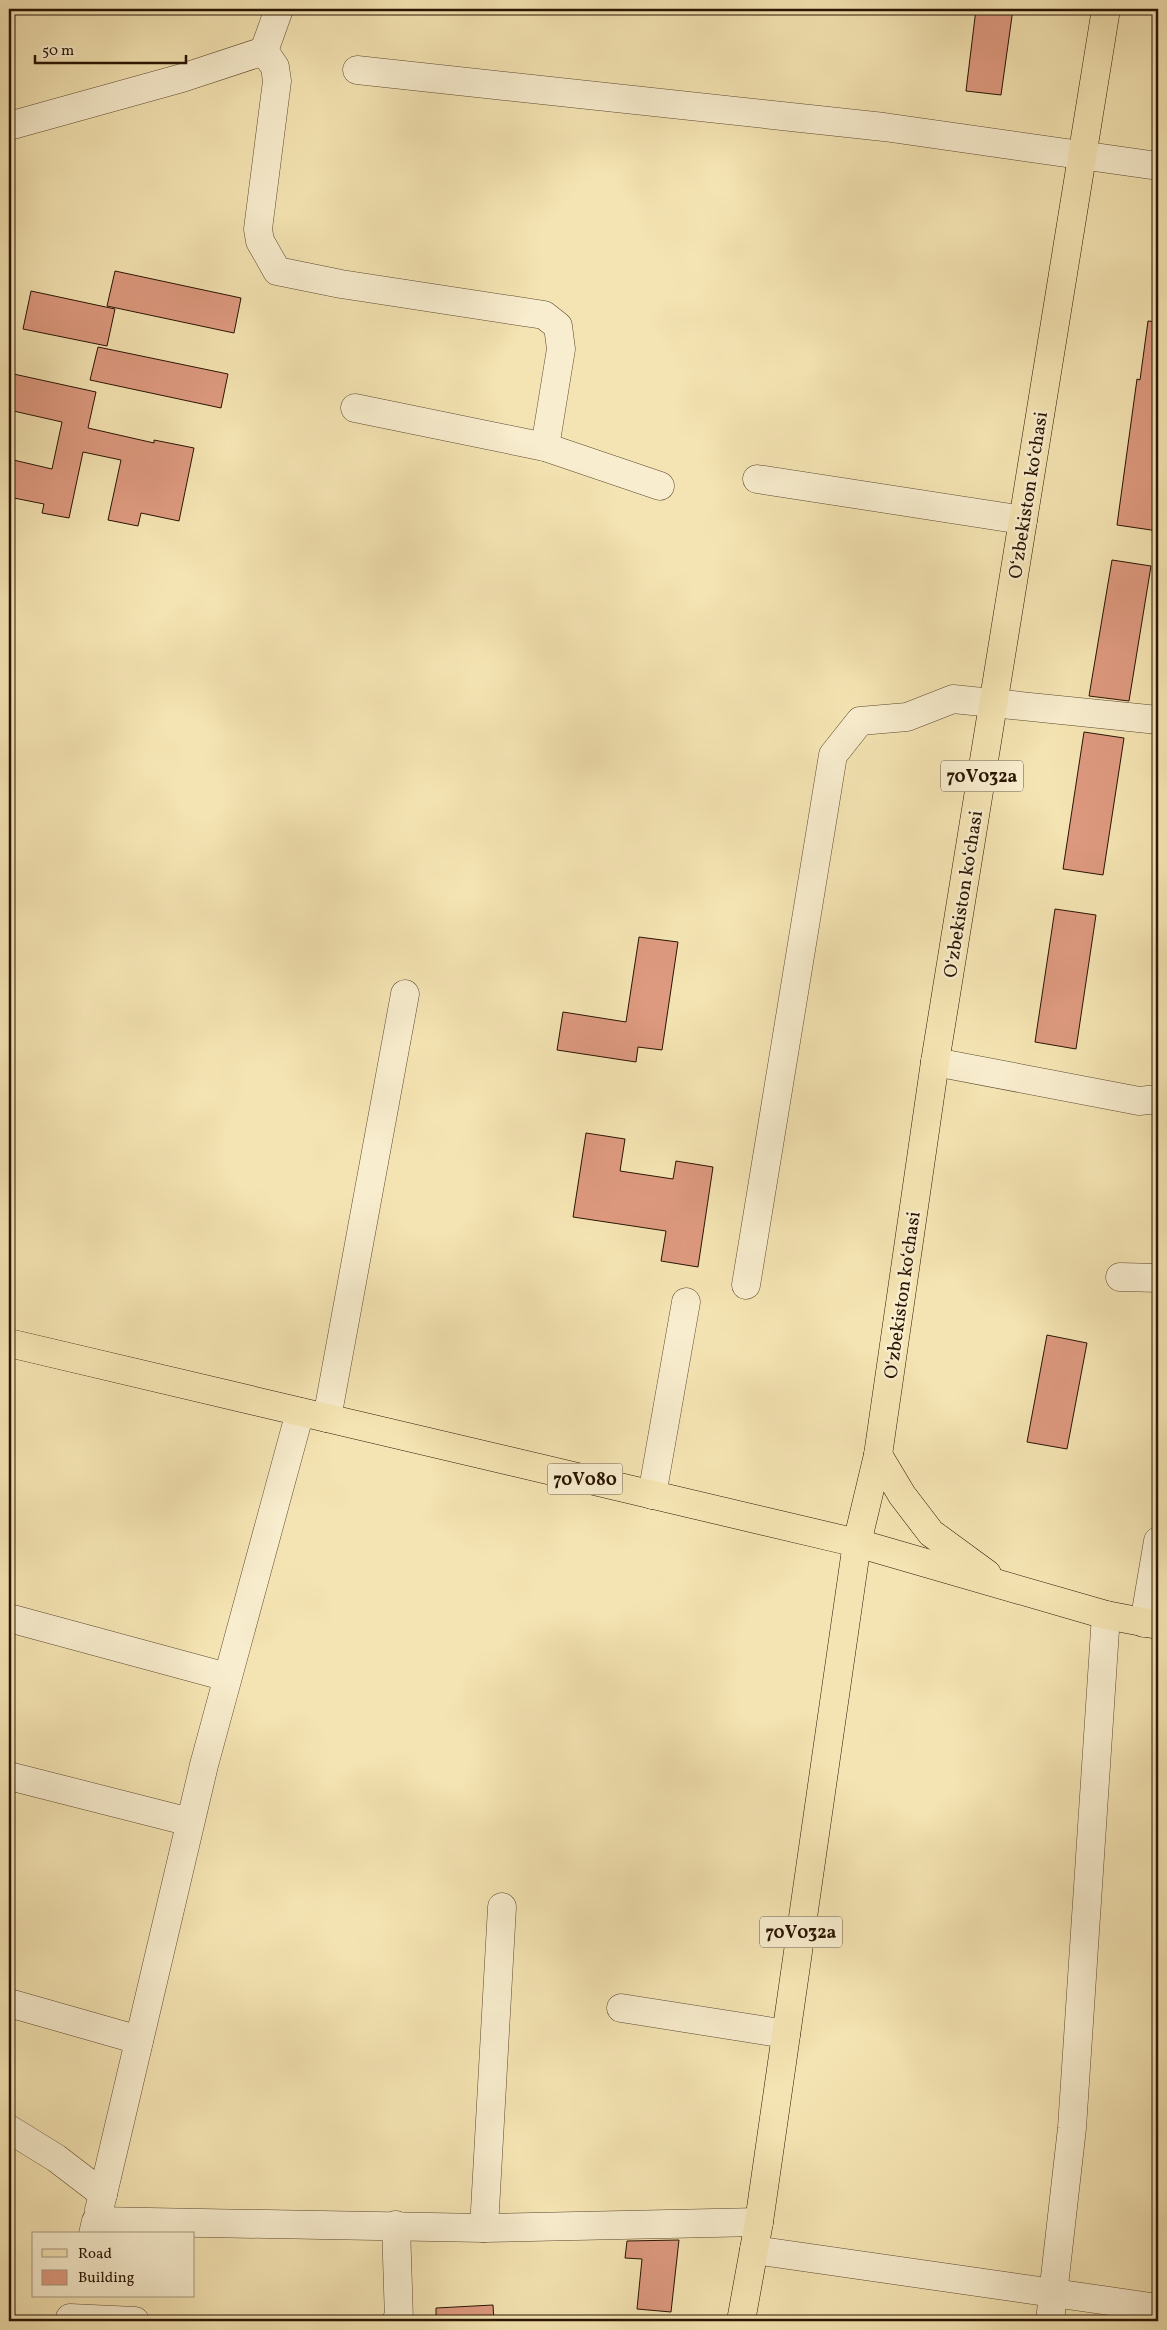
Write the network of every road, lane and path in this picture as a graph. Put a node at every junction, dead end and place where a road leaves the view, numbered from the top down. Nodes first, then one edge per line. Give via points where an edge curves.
1 (280, 9) edge
2 (1106, 9) edge
3 (264, 51) junction
4 (357, 70) dead end
5 (9, 126) edge
6 (1082, 156) junction
7 (1158, 166) edge
8 (355, 408) dead end
9 (545, 447) junction
10 (757, 480) dead end
11 (660, 486) dead end
12 (1023, 520) junction
13 (993, 704) junction
14 (1158, 720) edge
15 (405, 994) dead end
16 (935, 1062) junction
17 (1158, 1099) edge
18 (1120, 1277) dead end
19 (1158, 1278) edge
20 (746, 1285) dead end
21 (686, 1302) dead end
22 (9, 1343) edge
23 (300, 1412) junction
24 (328, 1418) junction
25 (878, 1455) junction
26 (652, 1495) junction
27 (1158, 1541) edge
28 (857, 1543) junction
29 (1003, 1585) junction
30 (1106, 1616) junction
31 (9, 1618) edge
32 (1151, 1624) edge
33 (228, 1677) junction
34 (9, 1776) edge
35 (190, 1822) junction
36 (502, 1907) dead end
37 (9, 2003) edge
38 (621, 2008) dead end
39 (786, 2034) junction
40 (139, 2040) junction
41 (9, 2129) edge
42 (103, 2194) junction
43 (759, 2222) junction
44 (396, 2225) junction
45 (94, 2227) edge
46 (484, 2228) junction
47 (754, 2250) junction
48 (1053, 2294) junction
49 (1158, 2308) edge
50 (72, 2312) edge
51 (135, 2321) edge
52 (396, 2321) edge
53 (741, 2321) edge
54 (1050, 2321) edge

1 - 3 street
2 - 6 main road, O‘zbekiston ko‘chasi / 70V032a
3 - 5 street via 182,78
3 - 9 street via 275,67 277,81 258,229 260,241 277,271 544,315 558,326 561,349
4 - 6 street via 884,127
6 - 7 street
6 - 12 main road, O‘zbekiston ko‘chasi / 70V032a
8 - 9 street
9 - 11 street
10 - 12 street
12 - 13 main road, O‘zbekiston ko‘chasi / 70V032a
13 - 14 street
13 - 16 main road, O‘zbekiston ko‘chasi / 70V032a
13 - 20 street via 953,700 907,717 860,721 834,755
15 - 24 street
16 - 17 street via 1139,1101
16 - 25 main road, O‘zbekiston ko‘chasi / 70V032a
18 - 19 street
21 - 26 street
22 - 23 main road, 70V080
23 - 24 main road, 70V080
23 - 33 street
24 - 26 main road, 70V080
25 - 28 main road, O‘zbekiston ko‘chasi / 70V032a
25 - 29 main road via 902,1495 931,1533
26 - 28 main road, 70V080
27 - 32 street
28 - 29 main road, 70V080
28 - 39 main road, 70V032a
29 - 30 main road, 70V080
30 - 32 main road, 70V080
30 - 48 street via 1072,2128
31 - 33 street
33 - 35 street
34 - 35 street
35 - 40 street
36 - 46 street
37 - 40 street
38 - 39 street
39 - 43 main road, 70V032a
40 - 42 street
41 - 42 street via 56,2158
42 - 45 street
43 - 46 street
43 - 47 main road, 70V032a
44 - 45 street
44 - 46 street
44 - 52 street via 399,2320
47 - 48 street
47 - 53 main road, 70V032a
48 - 49 street
48 - 54 street
50 - 51 street

